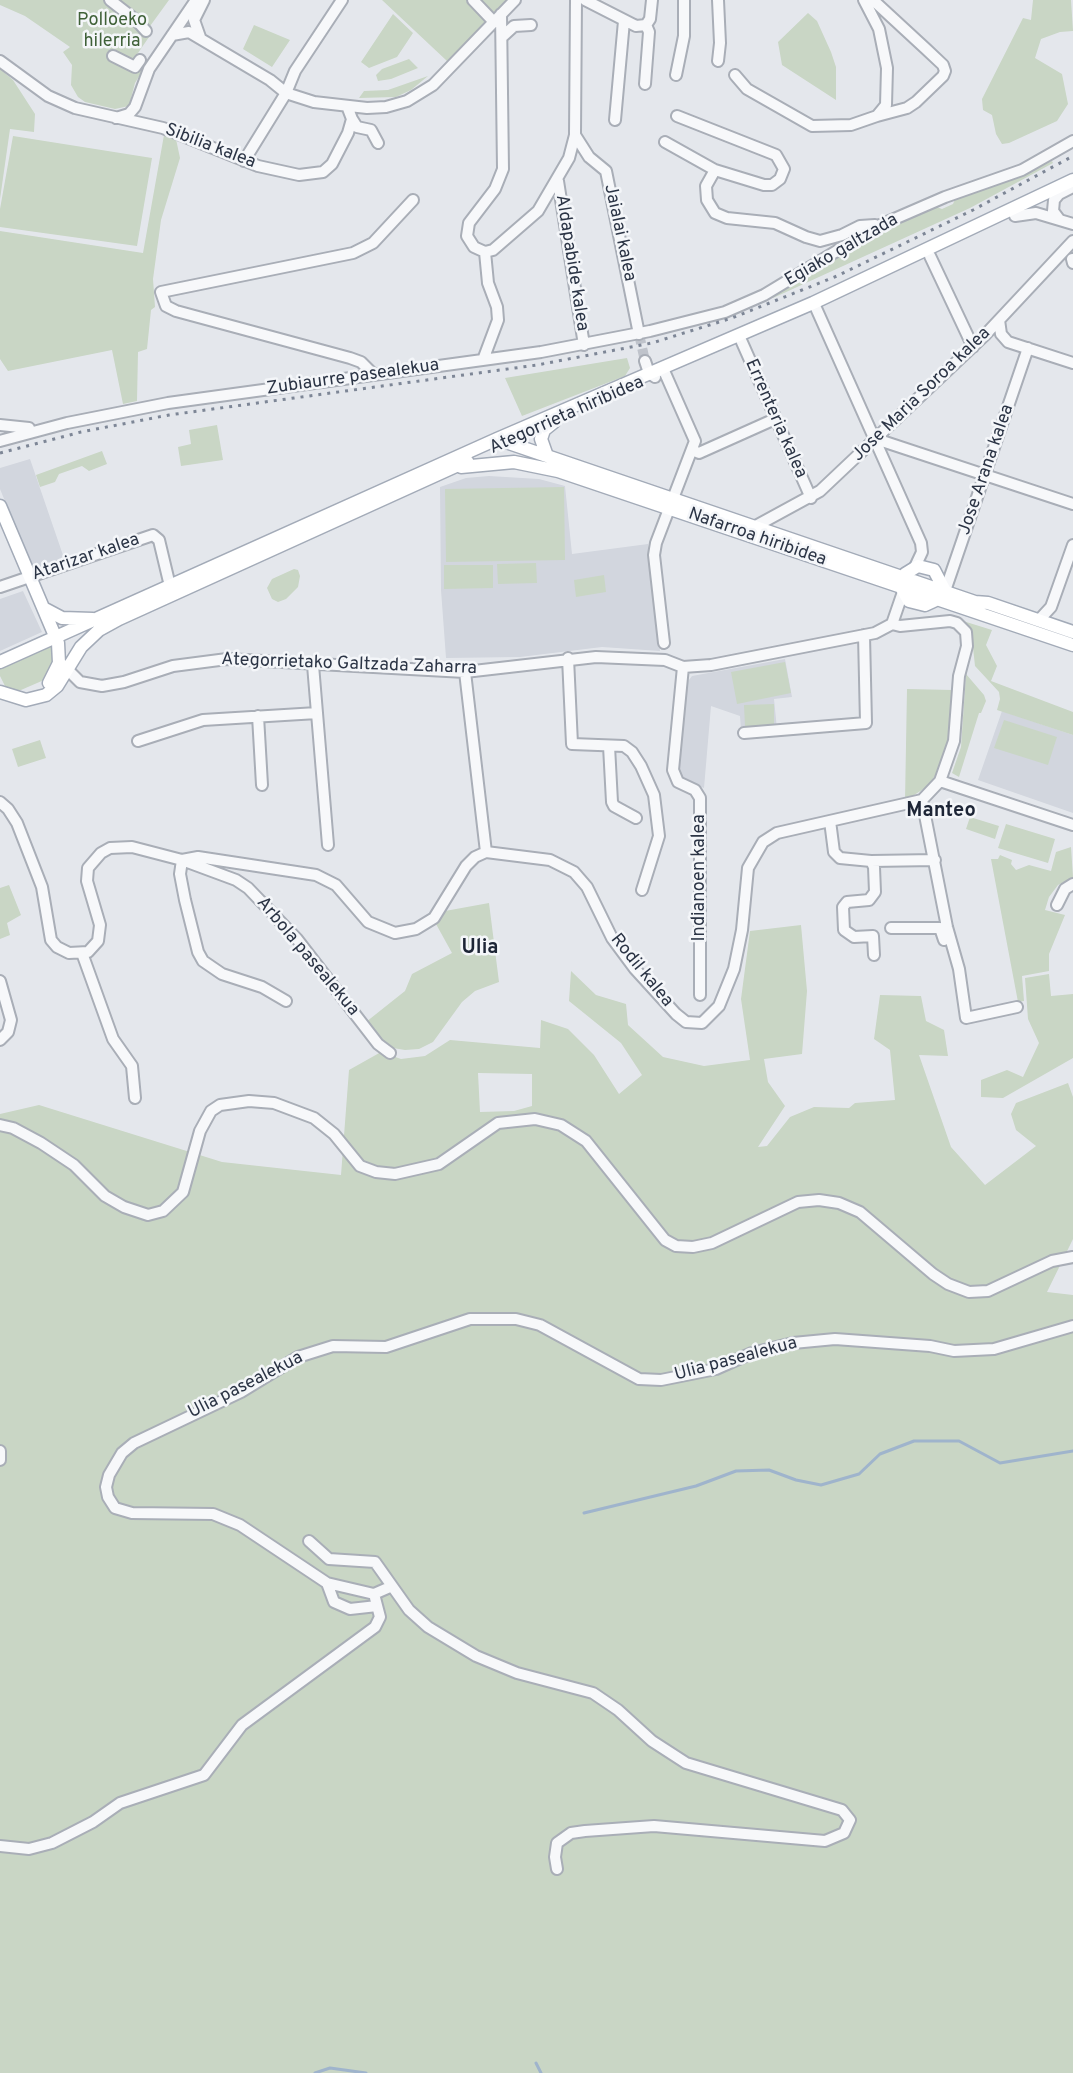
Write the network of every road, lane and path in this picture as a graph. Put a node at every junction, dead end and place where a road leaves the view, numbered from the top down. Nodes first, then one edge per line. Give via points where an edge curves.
1 (110, 0) edge
2 (196, 0) edge
3 (204, 0) edge
4 (342, 0) edge
5 (473, 0) edge
6 (515, 0) edge
7 (576, 0) edge
8 (585, 0) edge
9 (652, 0) edge
10 (684, 0) edge
11 (718, 0) edge
12 (864, 0) edge
13 (873, 0) edge
14 (498, 18) junction
15 (624, 21) junction
16 (531, 25) dead end
17 (646, 25) junction
18 (146, 31) dead end
19 (172, 35) junction
20 (502, 37) junction
21 (200, 38) junction
22 (113, 56) dead end
23 (140, 60) dead end
24 (0, 61) edge
25 (718, 61) dead end
26 (676, 75) dead end
27 (735, 75) dead end
28 (645, 84) dead end
29 (286, 93) junction
30 (137, 104) junction
31 (347, 106) junction
32 (677, 116) dead end
33 (877, 116) junction
34 (116, 118) junction
35 (352, 119) junction
36 (615, 120) dead end
37 (149, 125) junction
38 (575, 135) junction
39 (1073, 141) edge
40 (665, 142) dead end
41 (378, 143) dead end
42 (589, 157) junction
43 (244, 161) junction
44 (565, 166) junction
45 (715, 170) junction
46 (1073, 180) edge
47 (558, 181) junction
48 (1073, 187) edge
49 (413, 200) dead end
50 (1016, 216) joint
51 (1068, 224) edge
52 (878, 226) junction
53 (1073, 241) edge
54 (485, 252) junction
55 (930, 256) junction
56 (816, 308) junction
57 (999, 320) junction
58 (639, 334) junction
59 (741, 340) junction
60 (584, 345) junction
61 (973, 347) junction
62 (1028, 348) junction
63 (483, 360) junction
64 (1073, 363) edge
65 (655, 371) junction
66 (374, 375) junction
67 (775, 419) junction
68 (554, 422) junction
69 (67, 423) junction
70 (0, 425) edge
71 (29, 428) junction
72 (0, 435) edge
73 (876, 439) junction
74 (501, 440) junction
75 (0, 441) edge
76 (692, 450) junction
77 (547, 456) junction
78 (986, 474) junction
79 (437, 475) junction
80 (811, 498) junction
81 (671, 504) junction
82 (1073, 504) edge
83 (0, 506) edge
84 (754, 527) junction
85 (1073, 545) edge
86 (915, 567) junction
87 (31, 577) junction
88 (902, 585) junction
89 (170, 586) junction
90 (0, 587) edge
91 (941, 595) junction
92 (916, 605) junction
93 (44, 608) junction
94 (98, 619) junction
95 (893, 619) junction
96 (1039, 620) junction
97 (1073, 632) edge
98 (864, 635) junction
99 (56, 637) junction
100 (664, 643) dead end
101 (1073, 645) edge
102 (568, 658) junction
103 (0, 662) edge
104 (63, 665) junction
105 (313, 665) junction
106 (683, 667) junction
107 (465, 672) junction
108 (1, 691) edge
109 (317, 713) junction
110 (258, 716) junction
111 (744, 733) dead end
112 (138, 741) dead end
113 (609, 746) junction
114 (940, 781) junction
115 (262, 785) dead end
116 (922, 800) junction
117 (0, 802) edge
118 (636, 818) dead end
119 (826, 822) junction
120 (1073, 825) edge
121 (328, 845) dead end
122 (486, 852) junction
123 (182, 860) junction
124 (935, 860) junction
125 (871, 861) junction
126 (1073, 884) edge
127 (642, 890) dead end
128 (1057, 905) dead end
129 (891, 928) dead end
130 (82, 953) junction
131 (874, 955) dead end
132 (957, 963) junction
133 (0, 981) edge
134 (700, 995) dead end
135 (286, 1002) dead end
136 (1017, 1007) dead end
137 (0, 1040) edge
138 (390, 1053) dead end
139 (135, 1098) dead end
140 (0, 1125) edge
141 (1073, 1257) edge
142 (1073, 1326) edge
143 (0, 1451) edge
144 (0, 1460) edge
145 (309, 1541) dead end
146 (327, 1583) junction
147 (390, 1587) junction
148 (374, 1594) junction
149 (377, 1606) junction
150 (0, 1846) edge
151 (557, 1869) dead end

1 - 18 street
2 - 19 street
3 - 21 street via 194,20
4 - 29 street via 295,70
5 - 14 street
6 - 14 street
7 - 38 street
8 - 15 street
9 - 17 street
10 - 26 street via 684,36
11 - 25 street
12 - 33 street via 879,29 887,68 886,105
13 - 33 street via 945,71 907,108
14 - 20 street
14 - 31 street via 446,73 407,101 387,107
15 - 17 street
15 - 36 street
16 - 20 street via 514,26
17 - 28 street via 649,32
19 - 21 street via 184,31
19 - 30 street via 145,77
20 - 54 street via 504,169 495,189 466,229 469,242
21 - 29 street
22 - 23 street via 135,67
24 - 34 street, Sibilia kalea via 48,96 87,112
27 - 33 street via 747,89 812,126 851,125
29 - 31 street
29 - 43 street
30 - 34 street via 129,114
30 - 37 street
31 - 35 street
32 - 45 street via 777,155 784,169 772,185
34 - 37 street, Sibilia kalea
35 - 41 street via 357,127 371,130
35 - 43 street, Sibilia kalea via 342,149 323,172 299,175
37 - 43 street, Sibilia kalea via 194,138
38 - 42 street, Jaialai kalea
38 - 44 street, Aldapabide kalea
39 - 52 street, Egiako galtzada via 1022,170
40 - 45 street
42 - 44 street
42 - 58 street, Jaialai kalea via 606,171
44 - 47 street, Aldapabide kalea
45 - 52 street via 706,186 707,200 715,213 727,218 775,223 820,241 860,226
46 - 65 main road, Ategorrieta hiribidea via 852,285
47 - 54 street, Aldapabide kalea via 531,218 506,242
47 - 60 street, Aldapabide kalea
48 - 51 street via 1054,200 1053,211
49 - 66 street via 373,243 353,253 161,292 166,306 177,311 350,358 361,362
50 - 51 street via 1031,212
50 - 55 main road, Ategorrieta hiribidea
52 - 58 street, Egiako galtzada via 741,306
53 - 57 street, Jose Maria Soroa kalea
54 - 63 street via 488,284 498,320
55 - 56 main road, Ategorrieta hiribidea
55 - 61 street
56 - 59 main road, Ategorrieta hiribidea
56 - 73 street
57 - 61 street, Jose Maria Soroa kalea
57 - 62 street via 1004,339
58 - 60 street, Zubiaurre pasealekua
59 - 65 main road, Ategorrieta hiribidea
59 - 67 street, Errenteria kalea
60 - 63 street, Zubiaurre pasealekua
61 - 73 street, Jose Maria Soroa kalea
62 - 64 street
62 - 78 street, Jose Arana kalea
63 - 66 street, Zubiaurre pasealekua
65 - 68 main road, Ategorrieta hiribidea
65 - 74 main road, Ategorrieta hiribidea
65 - 76 street via 695,441
66 - 69 street, Zubiaurre pasealekua via 168,403
67 - 76 street via 699,453
67 - 80 street, Errenteria kalea
68 - 74 main road, Ategorrieta hiribidea
68 - 77 main road via 541,439
69 - 71 street, Zubiaurre pasealekua
69 - 75 street, Zubiaurre pasealekua
70 - 71 street
71 - 72 street, Zubiaurre pasealekua
73 - 78 street
73 - 80 street, Jose Maria Soroa kalea
73 - 86 street via 921,543 922,552
74 - 77 main road, Nafarroa hiribidea
74 - 79 main road, Ategorrieta hiribidea
74 - 89 main road, Ategorrieta hiribidea
76 - 81 street
77 - 81 main road, Nafarroa hiribidea
78 - 82 street
78 - 91 street, Jose Arana kalea
79 - 81 main road, Nafarroa hiribidea via 476,464 525,463
79 - 104 main road, Ategorrieta hiribidea via 119,619 89,638
80 - 84 street, Jose Maria Soroa kalea
81 - 84 main road, Nafarroa hiribidea
81 - 88 main road, Nafarroa hiribidea
81 - 100 street via 654,555
83 - 87 main road
84 - 88 main road, Nafarroa hiribidea
85 - 96 street via 1051,607
86 - 88 main road
86 - 91 main road via 934,570
87 - 89 street, Atarizar kalea via 153,535 159,540
87 - 90 street, Atarizar kalea
87 - 93 main road
88 - 91 main road, Nafarroa hiribidea
88 - 92 main road via 909,601
88 - 95 street
89 - 94 main road, Ategorrieta hiribidea
91 - 92 main road via 925,605
91 - 96 main road, Nafarroa hiribidea
91 - 101 main road, Nafarroa hiribidea
92 - 95 street, Ategorrietako Galtzada Zaharra via 906,606
93 - 94 main road via 62,618
93 - 99 main road
94 - 99 main road, Ategorrieta hiribidea
95 - 98 street, Ategorrietako Galtzada Zaharra
95 - 114 street via 900,626 950,621 966,632 954,741
96 - 97 main road, Nafarroa hiribidea
98 - 106 street, Ategorrietako Galtzada Zaharra
98 - 111 street via 866,723
99 - 103 main road, Ategorrieta hiribidea
99 - 104 main road
102 - 106 street, Ategorrietako Galtzada Zaharra via 665,660
102 - 107 street, Ategorrietako Galtzada Zaharra
102 - 113 street via 572,744
104 - 105 street, Ategorrietako Galtzada Zaharra via 80,682 102,686 199,661
104 - 108 main road, Ategorrieta hiribidea via 33,695 19,699
105 - 107 street, Ategorrietako Galtzada Zaharra
105 - 109 street
106 - 134 street, Indianoen kalea via 673,770 678,782 695,790 700,798
107 - 122 street
109 - 110 street
109 - 121 street
110 - 112 street via 203,720
110 - 115 street
113 - 118 street via 612,802
113 - 127 street via 624,746 632,752 654,795 658,836
114 - 116 street
114 - 120 street
116 - 119 street, Rodil kalea
116 - 124 street
117 - 130 street via 16,823 42,888 51,940 63,951
119 - 122 street, Rodil kalea via 777,833 763,842 753,856 734,969 719,1006 702,1023 693,1024 676,1014 627,958 612,938 587,887 574,872 550,860
119 - 125 street via 834,852 840,858
122 - 123 street via 466,866 434,918 416,929 395,933 368,922 336,885 316,875 198,857
123 - 130 street via 117,847 92,860 87,881 100,933 94,947
123 - 135 street via 180,874 185,900 203,961 222,974 262,987
123 - 138 street, Arbola pasealekua via 248,888 297,939 378,1044
124 - 125 street
124 - 132 street
125 - 131 street via 875,892 869,900 847,902 843,908 844,930 854,937 873,936
126 - 128 street via 1065,889
129 - 132 street via 940,928 950,962
130 - 139 street via 114,1039 132,1066
132 - 136 street via 966,1018
133 - 137 street via 11,1020 8,1032
140 - 141 street via 13,1128 49,1149 74,1166 105,1196 148,1215 163,1211 183,1192 200,1131 211,1111 227,1104 274,1103 314,1118 334,1134 360,1166 395,1174 439,1164 498,1123 536,1119 561,1125 586,1141 665,1240 676,1246 711,1243 798,1202 819,1200 860,1212 933,1274 969,1292 988,1291 1052,1261
142 - 146 street, Ulia pasealekua via 994,1350 954,1351 835,1339 793,1343 752,1353 716,1370 661,1380 639,1379 540,1325 516,1319 470,1319 386,1347 333,1346 298,1357 241,1392 134,1443 122,1453 109,1475 108,1497 115,1508 132,1513 213,1514 240,1525
143 - 144 street
145 - 147 street via 329,1559 375,1562
146 - 148 street, Ulia pasealekua
146 - 149 street, Ulia pasealekua via 334,1602 350,1609
147 - 148 street
147 - 151 street via 428,1627 476,1656 517,1673 593,1693 686,1763 842,1810 850,1820 844,1833 825,1840 654,1826 571,1833 557,1843
148 - 149 street
149 - 150 street via 380,1617 375,1627 242,1725 204,1775 120,1803 52,1843 29,1849

